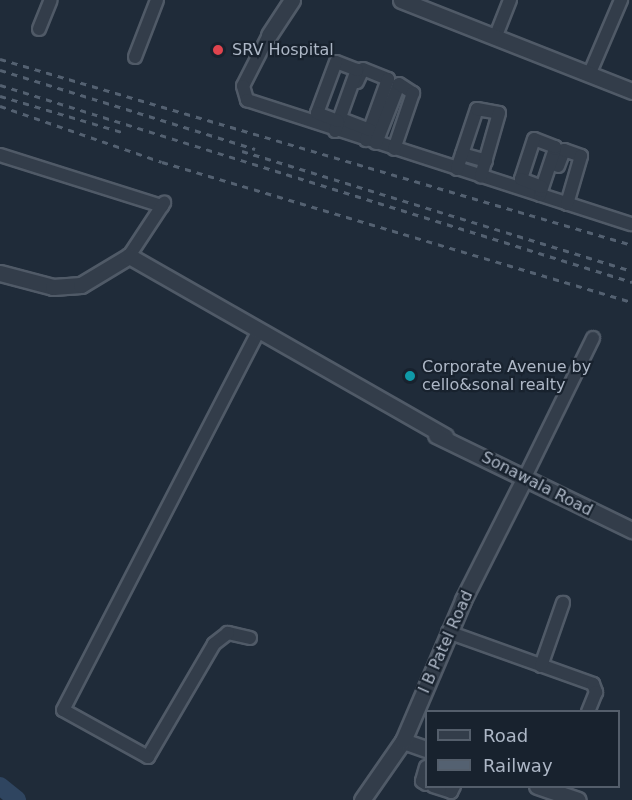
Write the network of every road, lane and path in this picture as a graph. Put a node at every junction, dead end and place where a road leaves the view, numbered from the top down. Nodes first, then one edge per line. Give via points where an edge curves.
1 (51, 0) edge
2 (157, 0) edge
3 (281, 0) edge
4 (292, 0) edge
5 (510, 0) edge
6 (621, 0) edge
7 (406, 1) edge
8 (39, 29) dead end
9 (269, 35) junction
10 (495, 38) junction
11 (135, 57) dead end
12 (590, 75) junction
13 (632, 91) edge
14 (318, 119) junction
15 (339, 126) junction
16 (400, 132) junction
17 (373, 135) junction
18 (394, 149) junction
19 (462, 154) junction
20 (0, 155) edge
21 (486, 161) junction
22 (457, 169) junction
23 (481, 177) junction
24 (632, 224) edge
25 (129, 256) junction
26 (0, 273) edge
27 (258, 333) junction
28 (593, 338) dead end
29 (524, 479) junction
30 (631, 531) edge
31 (564, 603) dead end
32 (448, 632) junction
33 (250, 638) dead end
34 (541, 666) junction
35 (588, 710) edge
36 (403, 741) junction
37 (425, 749) edge
38 (439, 788) edge
39 (453, 788) edge
40 (558, 790) edge
41 (362, 800) edge
42 (578, 800) edge

1 - 8 street
2 - 11 street
3 - 9 street
4 - 9 street
5 - 10 street
6 - 12 street
7 - 10 street
9 - 14 street via 242,90 247,100
10 - 12 street
12 - 13 street
14 - 15 street
14 - 15 street via 337,62 357,70
15 - 17 street
15 - 17 street via 361,70 385,76
16 - 17 street
16 - 17 street via 413,91 399,84
16 - 18 street
17 - 18 street
18 - 22 street
19 - 21 street
19 - 21 street via 477,109 499,113
19 - 22 street
20 - 25 street via 163,205
21 - 23 street
22 - 23 street
23 - 24 street via 541,191
25 - 26 street via 81,285 53,287
25 - 27 street, Sonawala Road
27 - 29 street, Sonawala Road via 278,345 284,354 342,387
27 - 33 street via 63,710 148,757 214,644 228,633
28 - 29 street
29 - 30 street, Sonawala Road
29 - 32 street, I B Patel Road
31 - 34 street
32 - 34 street
32 - 36 street, I B Patel Road
34 - 35 street via 593,684 596,692
36 - 37 street
36 - 41 street, I B Patel Road
38 - 39 street via 451,792
40 - 42 street

